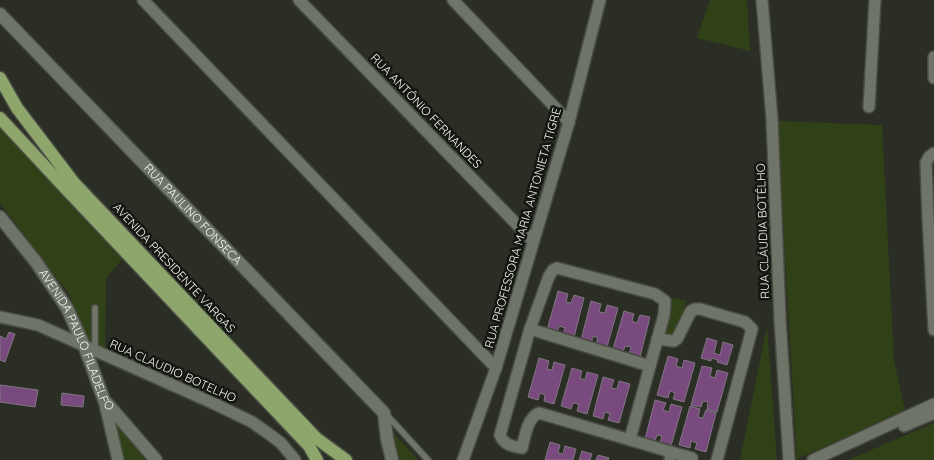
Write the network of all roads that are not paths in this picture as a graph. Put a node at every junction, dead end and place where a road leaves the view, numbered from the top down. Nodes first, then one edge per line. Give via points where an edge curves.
1 (143, 0) edge
2 (299, 0) edge
3 (453, 0) edge
4 (600, 0) edge
5 (762, 0) edge
6 (875, 0) edge
7 (0, 14) edge
8 (934, 57) edge
9 (0, 78) edge
10 (934, 78) edge
11 (869, 107) dead end
12 (0, 118) edge
13 (569, 122) junction
14 (934, 154) edge
15 (0, 217) edge
16 (931, 217) edge
17 (534, 241) junction
18 (933, 282) edge
19 (95, 308) dead end
20 (0, 317) edge
21 (530, 329) junction
22 (934, 330) edge
23 (657, 338) junction
24 (90, 350) junction
25 (650, 366) junction
26 (496, 368) junction
27 (104, 400) junction
28 (934, 404) edge
29 (384, 413) junction
30 (934, 413) edge
31 (630, 439) junction
32 (521, 454) edge
33 (671, 456) edge
34 (692, 458) dead end
35 (790, 458) edge
36 (118, 460) edge
37 (156, 460) edge
38 (294, 460) edge
39 (317, 460) edge
40 (346, 460) edge
41 (392, 460) edge
42 (428, 460) edge
43 (463, 460) edge
44 (717, 460) edge
45 (812, 460) edge
46 (829, 460) edge

1 - 26 street
2 - 17 street, RUA ANTÔNIO FERNANDES
3 - 13 street
4 - 13 street, RUA PROFESSORA MARIA ANTONIETA TIGRE
5 - 35 street, RUA CLÁUDIA BOTÊLHO via 772,118 780,319
6 - 11 street
7 - 29 street, RUA PAULINO FONSECA
8 - 10 street
9 - 40 main road, AVENIDA PRESIDENTE VARGAS via 16,108 74,183 316,438
12 - 39 main road, AVENIDA PRESIDENTE VARGAS via 309,446
13 - 17 street, RUA PROFESSORA MARIA ANTONIETA TIGRE
14 - 16 street via 926,163
15 - 24 street, AVENIDA PAULO FILADELFO via 67,308
16 - 18 street
17 - 26 street, RUA PROFESSORA MARIA ANTONIETA TIGRE
18 - 22 street
19 - 24 lane, AVENIDA PAULO FILADELFO
20 - 24 street, RUA CLAUDIO BOTELHO via 38,325
21 - 23 street via 549,276 557,268 655,294 665,301
21 - 25 street
21 - 32 street via 500,434 506,444
23 - 25 street
23 - 44 street via 668,342 677,339 692,311 700,308 745,322 752,329
24 - 27 street, AVENIDA PAULO FILADELFO
24 - 38 street, RUA CLAUDIO BOTELHO via 252,422 281,443
25 - 31 street
26 - 43 street, RUA PROFESSORA MARIA ANTONIETA TIGRE
27 - 36 street
27 - 37 street, AVENIDA PAULO FILADELFO
28 - 45 street
29 - 41 street
29 - 42 lane, RUA PAULINO FONSECA
30 - 46 street
31 - 32 street via 539,413 534,415 528,427
31 - 33 street
33 - 34 street

